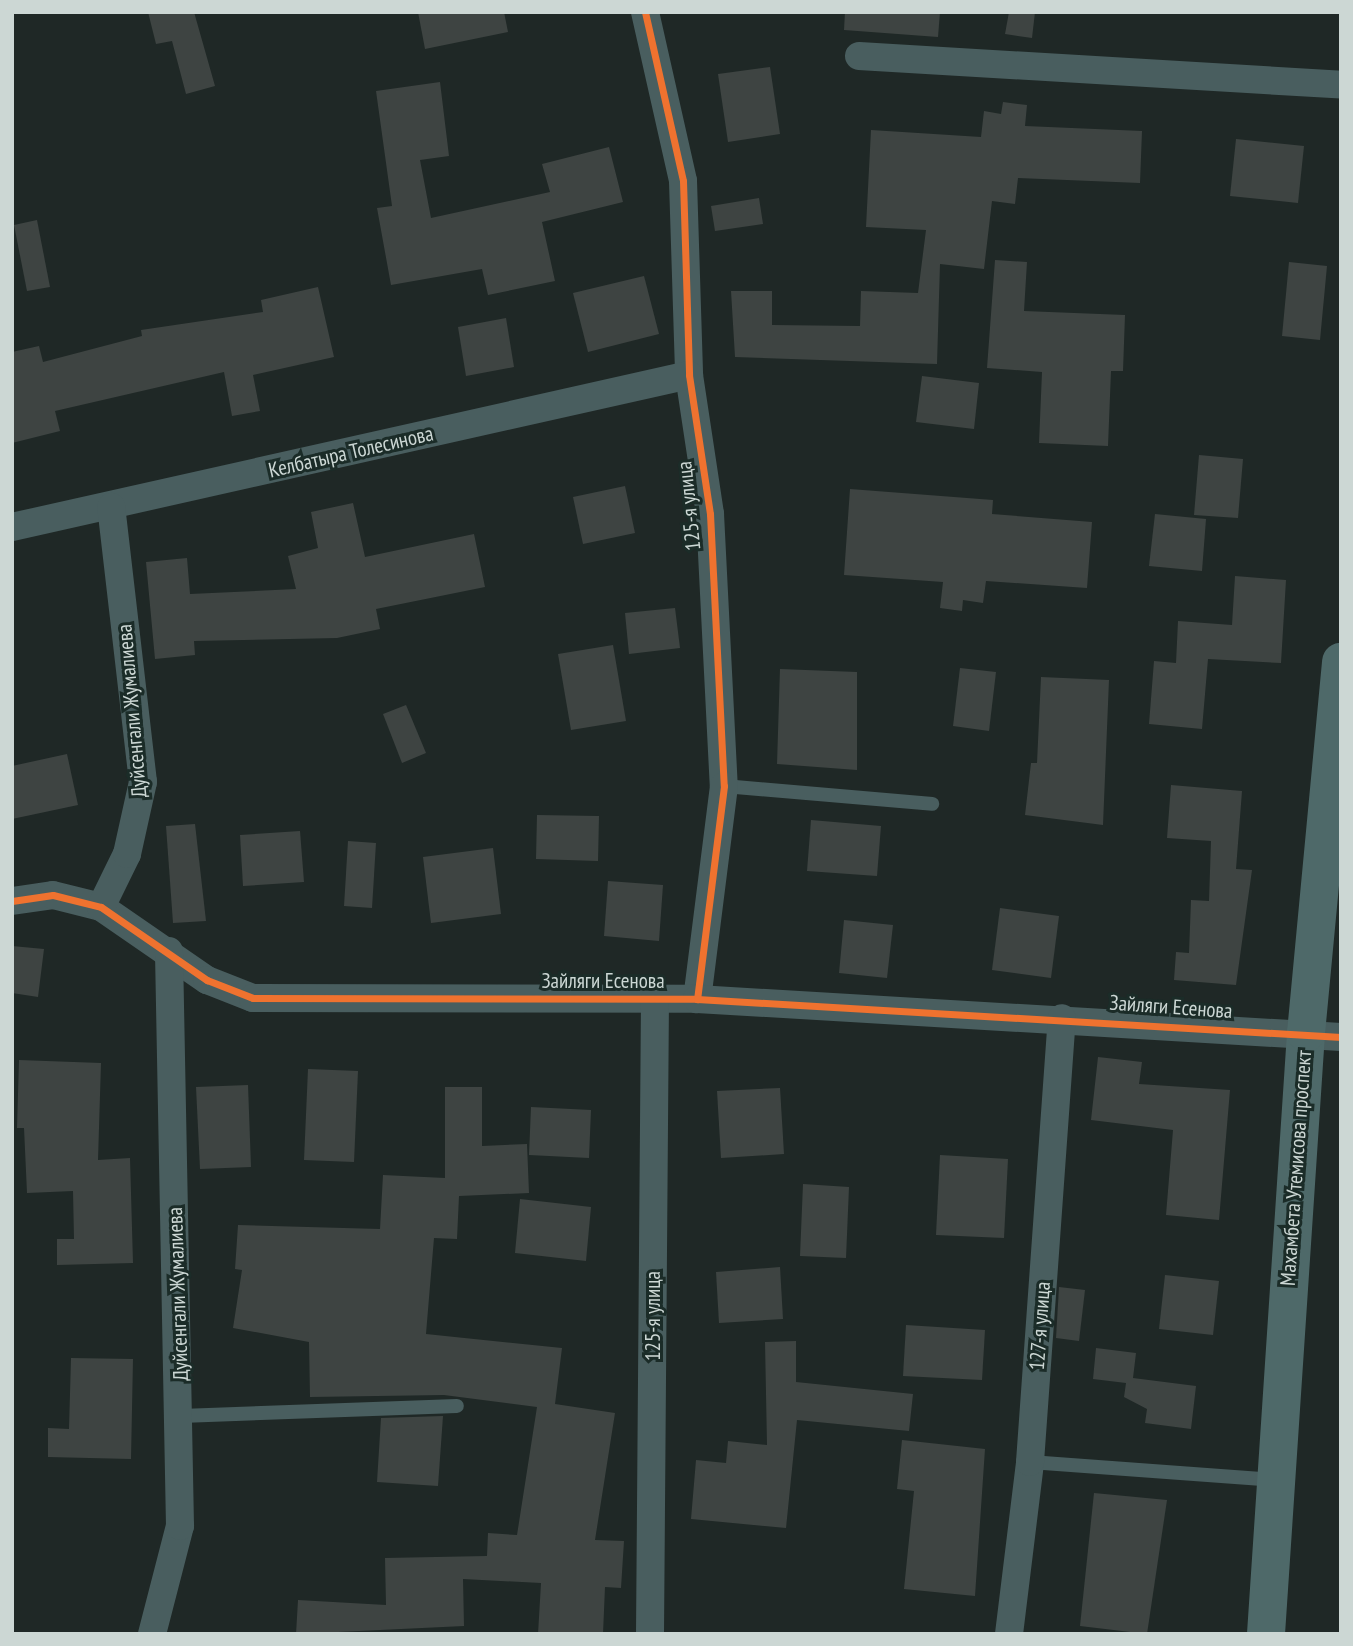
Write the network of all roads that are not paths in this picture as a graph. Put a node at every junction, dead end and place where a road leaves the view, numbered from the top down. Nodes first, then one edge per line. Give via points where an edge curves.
1 (645, 12) edge
2 (859, 57) dead end
3 (1341, 85) edge
4 (689, 375) junction
5 (111, 506) junction
6 (12, 527) edge
7 (1340, 670) edge
8 (724, 786) junction
9 (932, 804) dead end
10 (12, 901) edge
11 (101, 907) junction
12 (169, 951) junction
13 (655, 999) junction
14 (697, 999) junction
15 (1062, 1018) junction
16 (1323, 1035) edge
17 (457, 1406) dead end
18 (181, 1416) junction
19 (1030, 1462) junction
20 (1275, 1480) junction
21 (152, 1634) edge
22 (650, 1634) edge
23 (1009, 1634) edge
24 (1266, 1634) edge

1 - 4 street, 125-я улица via 682,181
2 - 3 street
4 - 5 street, Келбатыра Толесинова
4 - 8 street, 125-я улица via 710,513
5 - 6 street, Келбатыра Толесинова
5 - 11 street, Дуйсенгали Жумалиева via 143,782 127,854
7 - 16 street, Махамбета Утемисова проспект
8 - 9 lane
8 - 14 street, 125-я улица
10 - 11 street, Зайляги Есенова via 54,895
11 - 12 street, Зайляги Есенова
12 - 13 street, Зайляги Есенова via 207,980 253,998
12 - 18 street, Дуйсенгали Жумалиева
13 - 14 street, Зайляги Есенова
13 - 22 street, 125-я улица
14 - 15 street, Зайляги Есенова
15 - 16 street, Зайляги Есенова
15 - 19 street, 127-я улица
16 - 20 street, Махамбета Утемисова проспект
17 - 18 lane
18 - 21 street, Дуйсенгали Жумалиева via 180,1526
19 - 20 lane
19 - 23 street, 127-я улица
20 - 24 street, Махамбета Утемисова проспект

